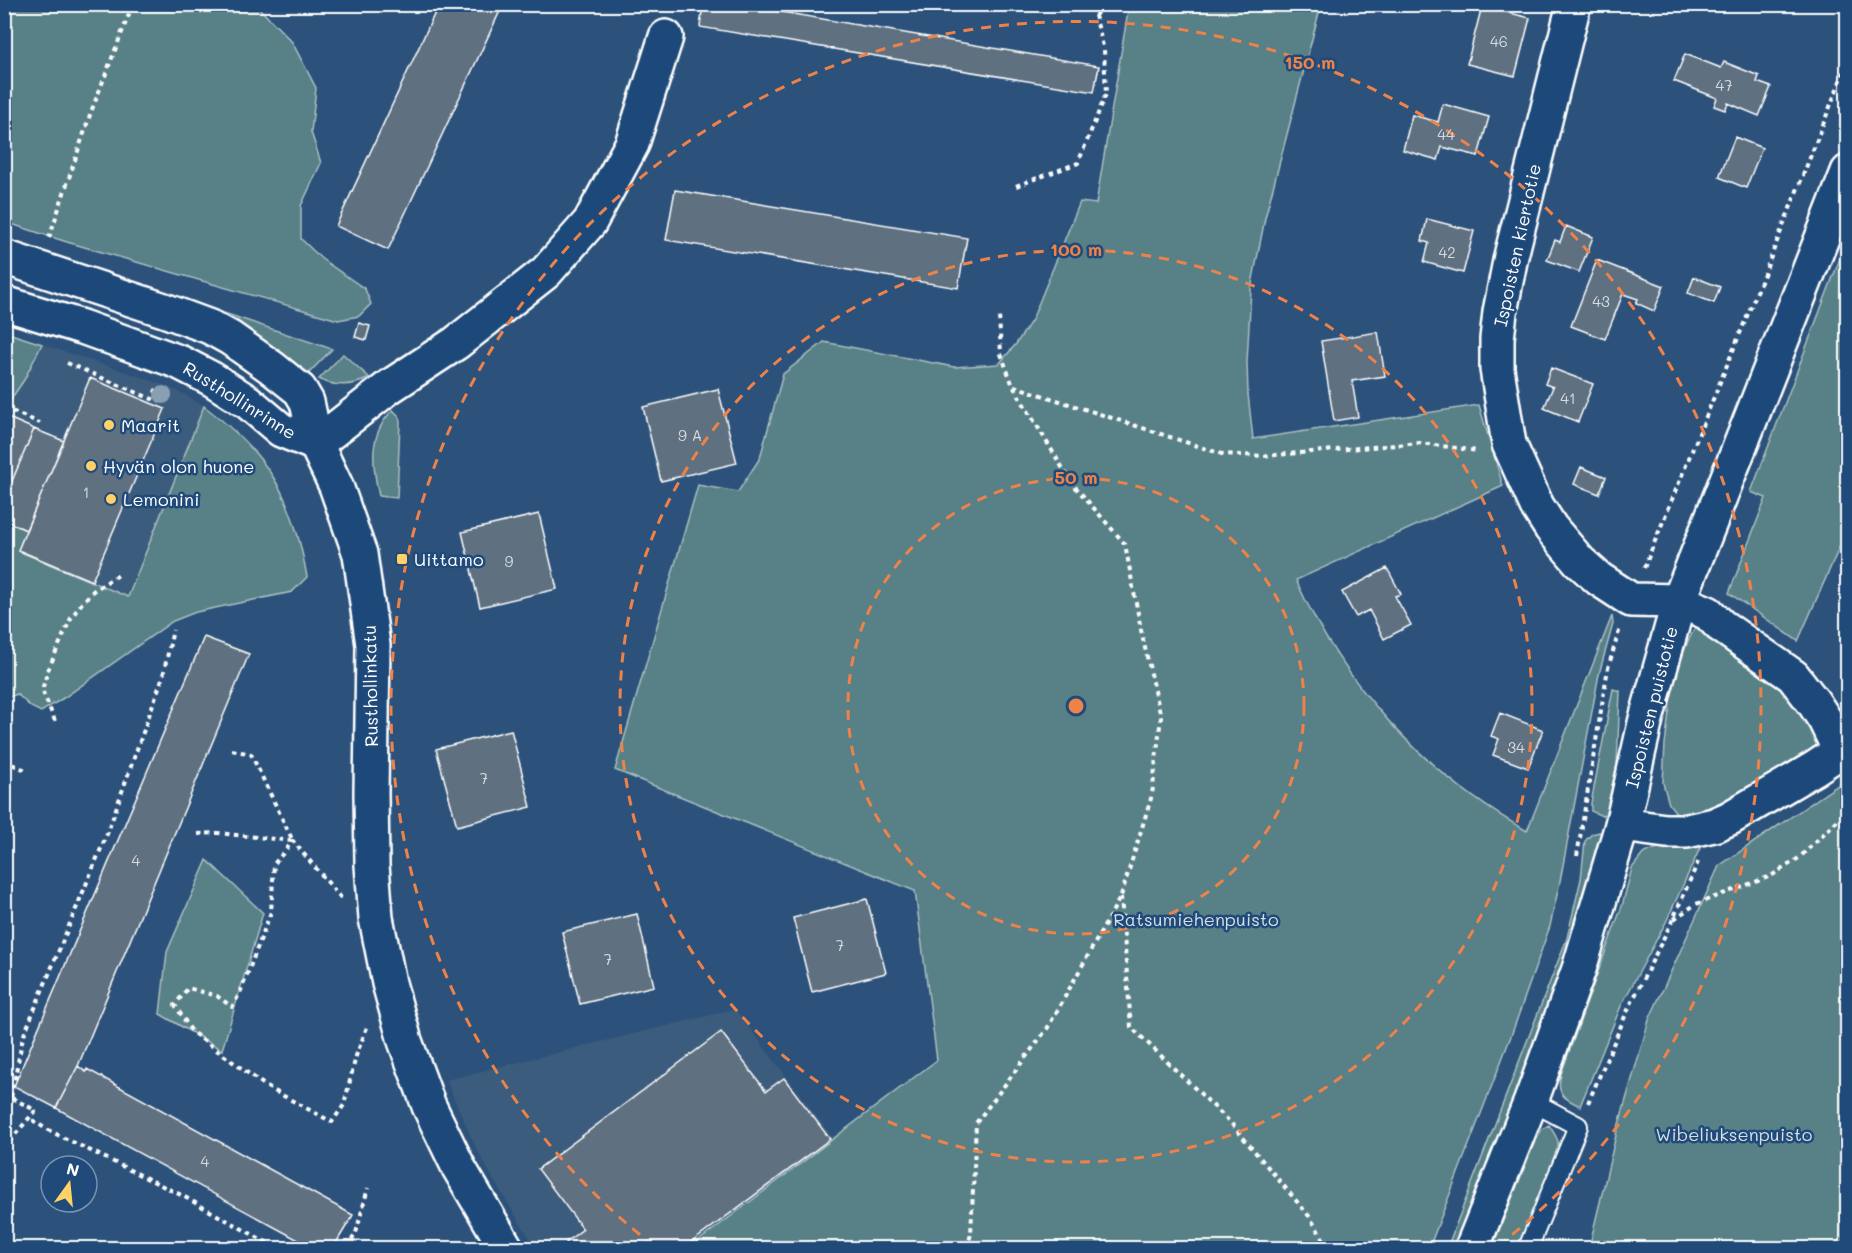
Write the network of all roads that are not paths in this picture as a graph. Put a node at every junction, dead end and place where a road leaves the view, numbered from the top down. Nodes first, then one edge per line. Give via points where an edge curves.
1 (1574, 4) edge
2 (666, 37) dead end
3 (1848, 172) edge
4 (4, 256) edge
5 (4, 303) edge
6 (316, 444) junction
7 (1679, 601) junction
8 (1844, 748) edge
9 (1622, 825) junction
10 (1531, 1101) junction
11 (506, 1248) edge
12 (1472, 1248) edge
13 (1528, 1248) edge

1 - 7 street, Ispoisten kiertotie via 1500,312 1497,369 1509,444 1537,506 1566,547 1586,567 1631,600
2 - 6 street via 632,144 590,222 546,272
3 - 7 street, Ispoisten puistotie
4 - 6 street, Rusthollinrinne via 164,310 230,338 300,390 307,402
5 - 6 street, Rusthollinrinne via 179,362 248,402 281,430
6 - 11 street, Rusthollinkatu via 360,554 373,645 372,865 376,918 389,983 429,1106 459,1168
7 - 8 street, Ispoisten kiertotie via 1708,613 1720,626 1792,676
7 - 9 street, Ispoisten puistotie
8 - 9 street, Ispoisten kiertotie via 1714,825 1687,831
9 - 10 street, Ispoisten puistotie via 1579,969
10 - 12 street, Ispoisten puistotie
10 - 13 lane via 1578,1126

